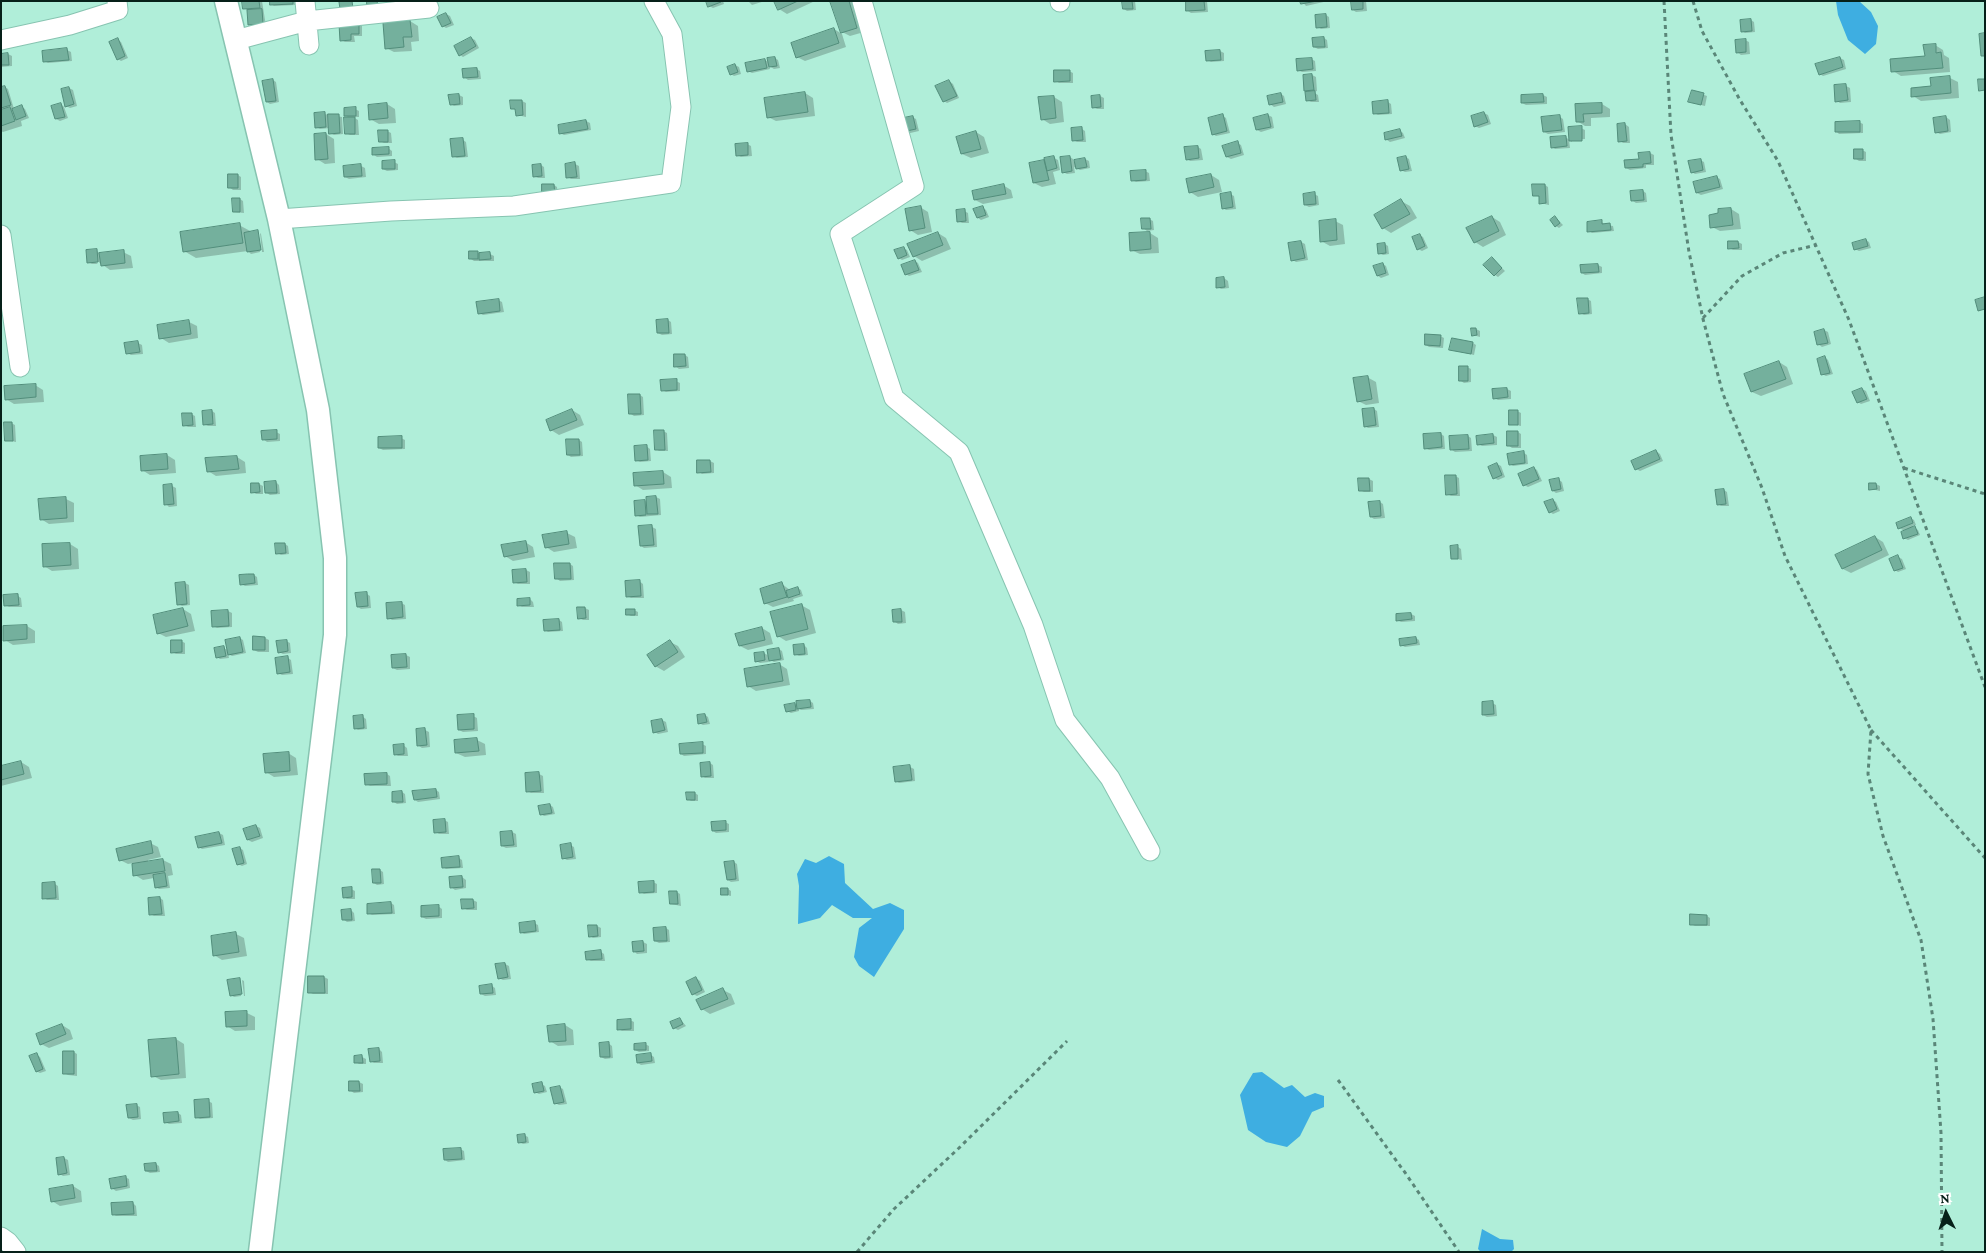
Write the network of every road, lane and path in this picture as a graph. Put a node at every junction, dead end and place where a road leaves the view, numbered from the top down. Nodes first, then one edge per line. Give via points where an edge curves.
1 (117, 1) edge
2 (226, 1) edge
3 (305, 1) edge
4 (654, 1) edge
5 (862, 1) edge
6 (1664, 1) edge
7 (1693, 1) edge
8 (429, 8) dead end
9 (306, 21) junction
10 (1, 40) edge
11 (236, 40) junction
12 (309, 44) dead end
13 (279, 219) junction
14 (1, 235) edge
15 (1816, 245) junction
16 (1703, 319) junction
17 (20, 367) dead end
18 (1903, 467) junction
19 (1985, 494) edge
20 (1985, 687) edge
21 (1871, 730) junction
22 (1150, 851) dead end
23 (1985, 858) edge
24 (1067, 1041) dead end
25 (1338, 1080) dead end
26 (1, 1237) edge
27 (16, 1252) edge
28 (260, 1252) edge
29 (857, 1252) edge
30 (1459, 1252) edge
31 (1942, 1252) edge

1 - 10 street via 118,10 70,25
2 - 11 main road
3 - 9 street
4 - 13 street via 672,34 681,107 671,183 514,206
5 - 22 street via 914,186 840,234 894,398 959,452 1034,626 1065,720 1110,778
6 - 16 path via 1672,135 1689,252
7 - 15 path via 1702,31 1778,161
8 - 9 street
9 - 11 street
9 - 12 street
11 - 13 main road
13 - 28 main road via 318,410 335,558 335,635
14 - 17 street
15 - 16 path via 1783,253 1742,276
15 - 18 path via 1849,320
16 - 21 path via 1723,394 1762,488 1785,556
18 - 19 path
18 - 20 path
21 - 23 path
21 - 31 path via 1868,774 1883,836 1921,940 1933,1019 1941,1133
24 - 29 path via 894,1209
25 - 30 path
26 - 27 street

